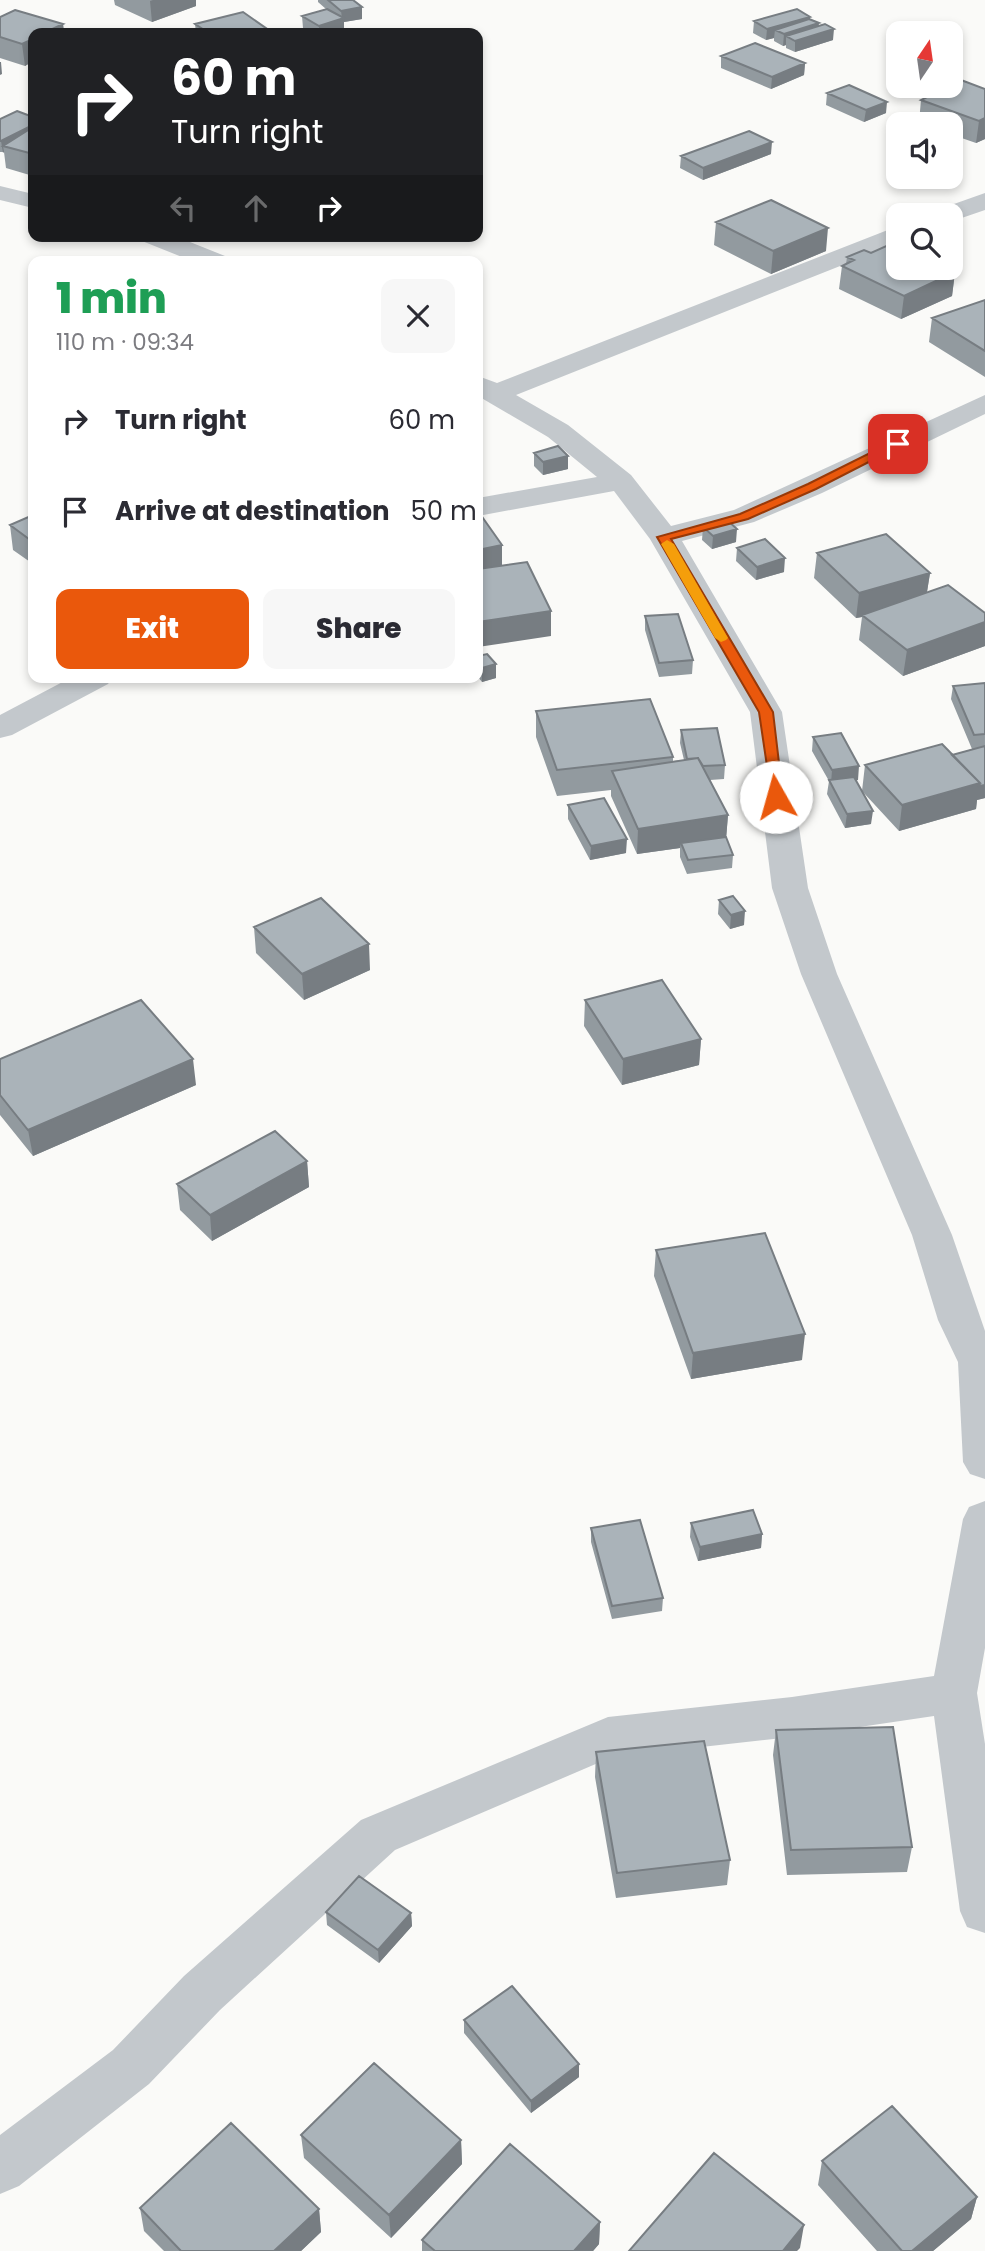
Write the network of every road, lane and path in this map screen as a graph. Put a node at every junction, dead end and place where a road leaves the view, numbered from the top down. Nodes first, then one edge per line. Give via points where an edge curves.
1 (0, 193) edge
2 (28, 200) edge
3 (985, 201) edge
4 (963, 209) edge
5 (886, 239) edge
6 (167, 242) edge
7 (203, 256) edge
8 (486, 389) edge
9 (985, 403) edge
10 (621, 481) junction
11 (483, 506) edge
12 (664, 537) junction
13 (86, 683) edge
14 (0, 728) edge
15 (985, 1462) edge
16 (985, 1518) edge
17 (954, 1693) junction
18 (985, 1911) edge
19 (0, 2168) edge

1 - 2 street
3 - 4 street
5 - 8 street
6 - 7 street
8 - 10 street via 558,431
9 - 12 street via 744,516
10 - 11 street
10 - 12 street
12 - 15 street via 766,712 790,888 819,974 932,1235 959,1320 979,1362
13 - 14 street
16 - 17 street
17 - 18 street
17 - 19 street via 608,1737 378,1836 202,1993 131,2067

